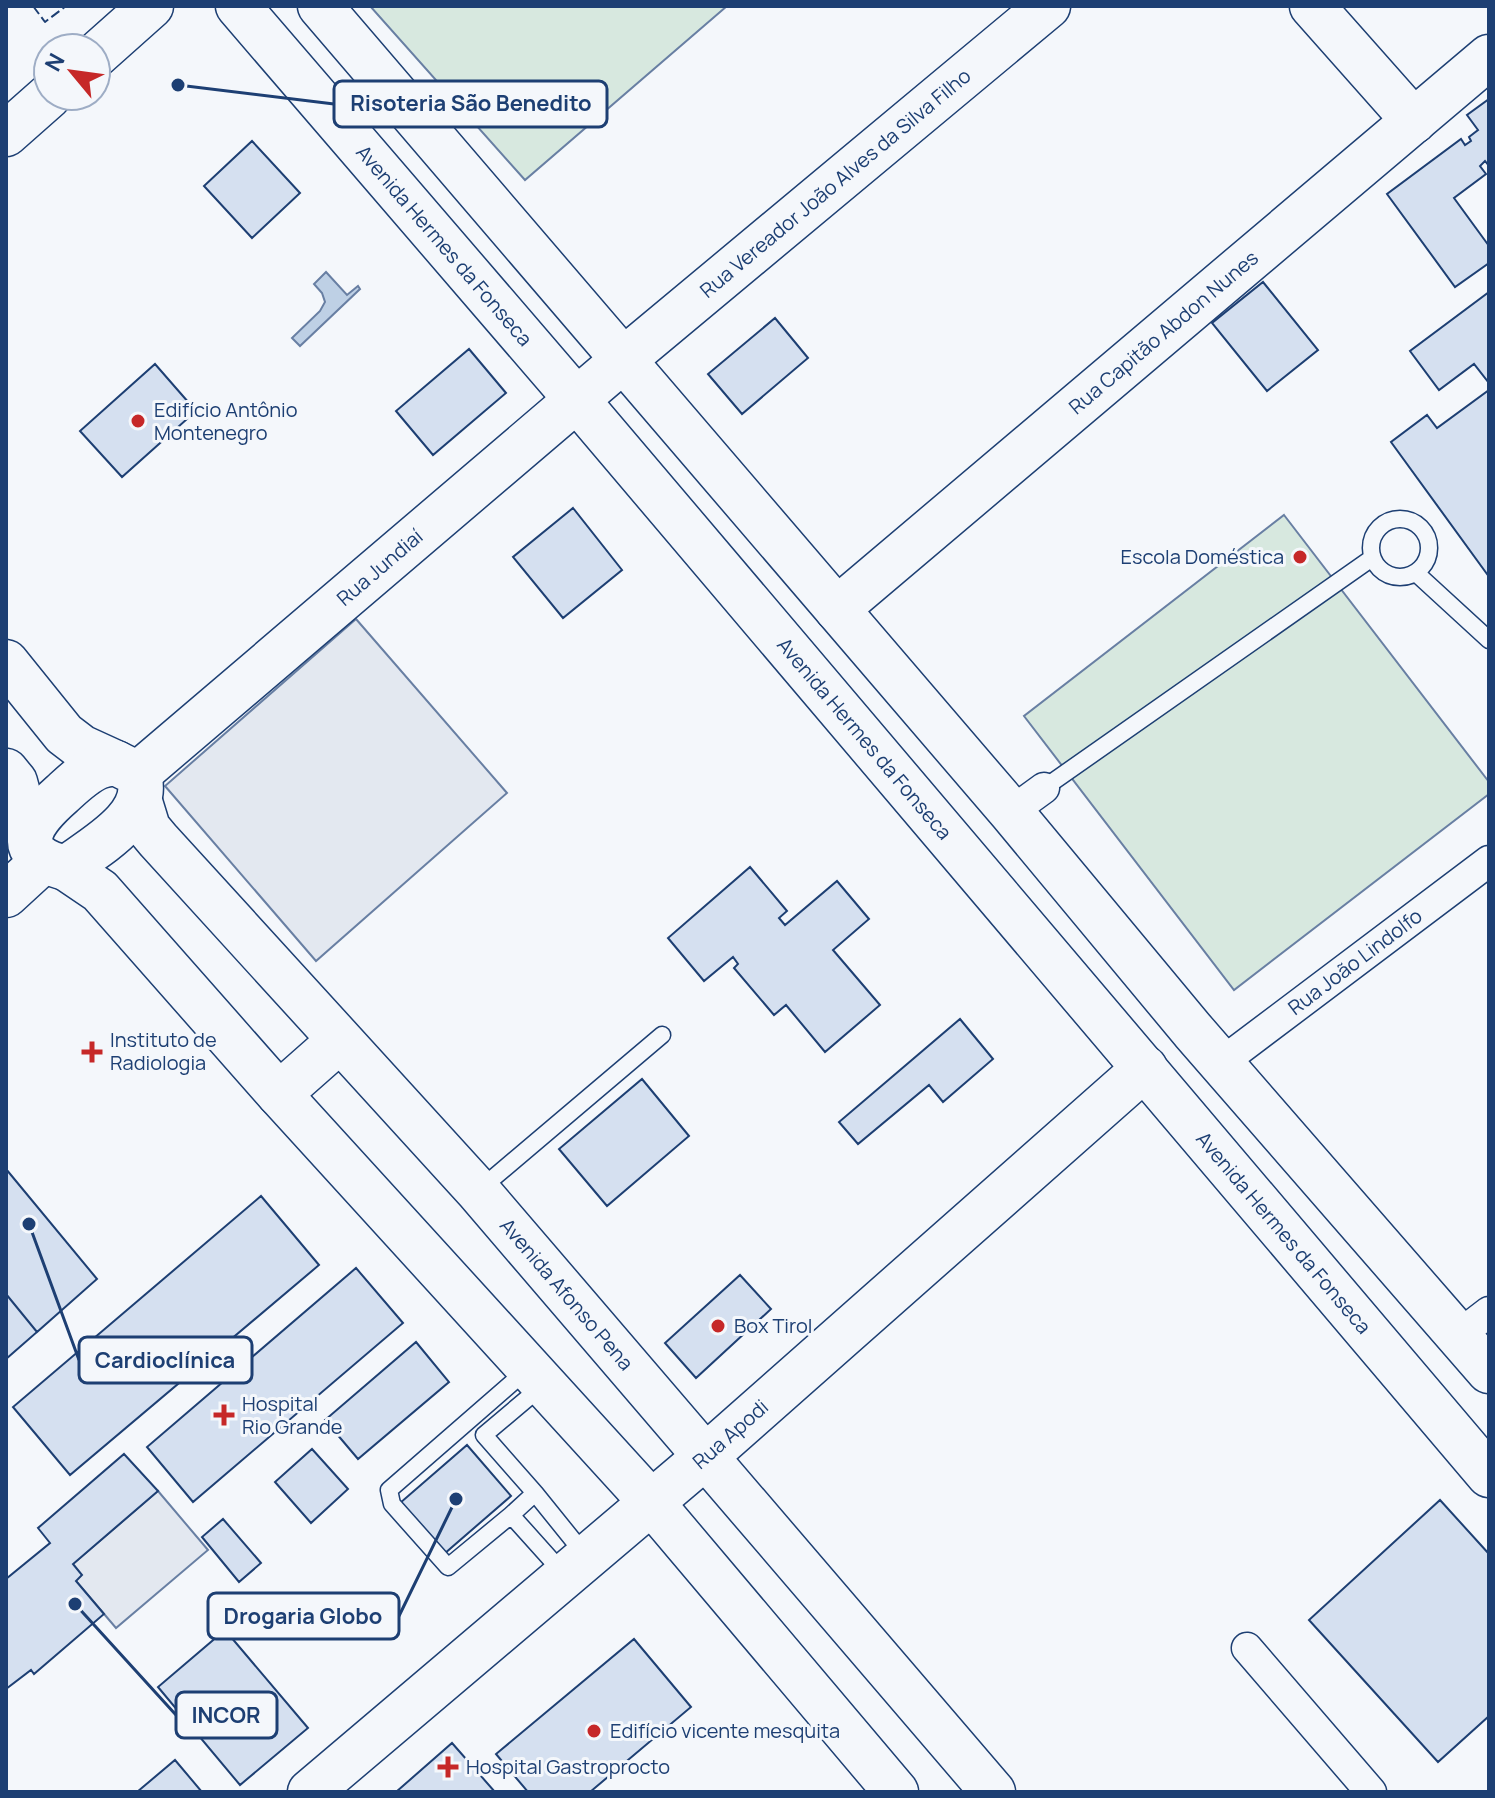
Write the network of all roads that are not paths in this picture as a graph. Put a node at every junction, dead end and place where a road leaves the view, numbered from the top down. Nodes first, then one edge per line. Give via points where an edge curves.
1 (151, 6) edge
2 (238, 6) edge
3 (320, 6) edge
4 (1048, 6) edge
5 (1312, 6) edge
6 (112, 41) edge
7 (1489, 57) edge
8 (32, 111) edge
9 (1414, 121) junction
10 (6, 134) edge
11 (622, 361) junction
12 (577, 400) junction
13 (1372, 558) junction
14 (1416, 573) junction
15 (837, 609) junction
16 (1489, 640) edge
17 (6, 662) edge
18 (6, 771) edge
19 (131, 780) junction
20 (1027, 800) junction
21 (46, 854) junction
22 (1489, 861) edge
23 (6, 895) edge
24 (662, 1035) dead end
25 (339, 1041) junction
26 (1221, 1063) junction
27 (1145, 1068) junction
28 (279, 1094) junction
29 (1322, 1178) junction
30 (478, 1191) junction
31 (1474, 1323) edge
32 (1489, 1371) edge
33 (538, 1376) junction
34 (705, 1457) junction
35 (1489, 1475) edge
36 (535, 1493) junction
37 (651, 1502) junction
38 (511, 1515) junction
39 (575, 1565) junction
40 (1247, 1648) dead end
41 (310, 1792) edge
42 (896, 1792) edge
43 (993, 1792) edge
44 (1371, 1792) edge

1 - 6 main road
2 - 12 main road, Avenida Hermes da Fonseca
3 - 11 main road
4 - 11 main road, Rua Vereador João Alves da Silva Filho
5 - 9 main road
7 - 9 main road, Rua Capitão Abdon Nunes
8 - 10 main road
9 - 15 main road, Rua Capitão Abdon Nunes
11 - 12 main road, Rua Jundiaí
11 - 15 main road
12 - 19 main road, Rua Jundiaí
12 - 27 main road, Avenida Hermes da Fonseca
13 - 14 lane via 1390,576
13 - 14 lane via 1375,531 1385,522 1410,519 1428,537 1430,551
13 - 20 lane
14 - 16 lane
15 - 20 main road
17 - 19 main road via 64,734
18 - 21 main road
19 - 21 main road via 114,832
19 - 21 main road via 99,767 81,777 35,822
19 - 25 main road, Avenida Afonso Pena via 148,828
20 - 26 main road
21 - 23 main road
21 - 28 main road via 100,891
22 - 26 street, Rua João Lindolfo
24 - 30 lane
25 - 28 main road
25 - 30 main road, Avenida Afonso Pena
26 - 29 main road
27 - 29 main road via 1156,1059 1178,1058
27 - 34 main road, Rua Apodi
27 - 35 main road, Avenida Hermes da Fonseca
28 - 33 main road
29 - 31 main road
30 - 34 main road, Avenida Afonso Pena
31 - 32 main road
33 - 36 lane via 484,1435
33 - 37 main road
33 - 38 lane via 389,1490 392,1504 448,1567
34 - 37 main road, Rua Apodi
34 - 43 main road, Avenida Afonso Pena
36 - 38 lane
36 - 39 lane
37 - 39 main road, Rua Apodi
37 - 42 main road
38 - 39 lane
39 - 41 main road, Rua Apodi
40 - 44 street

